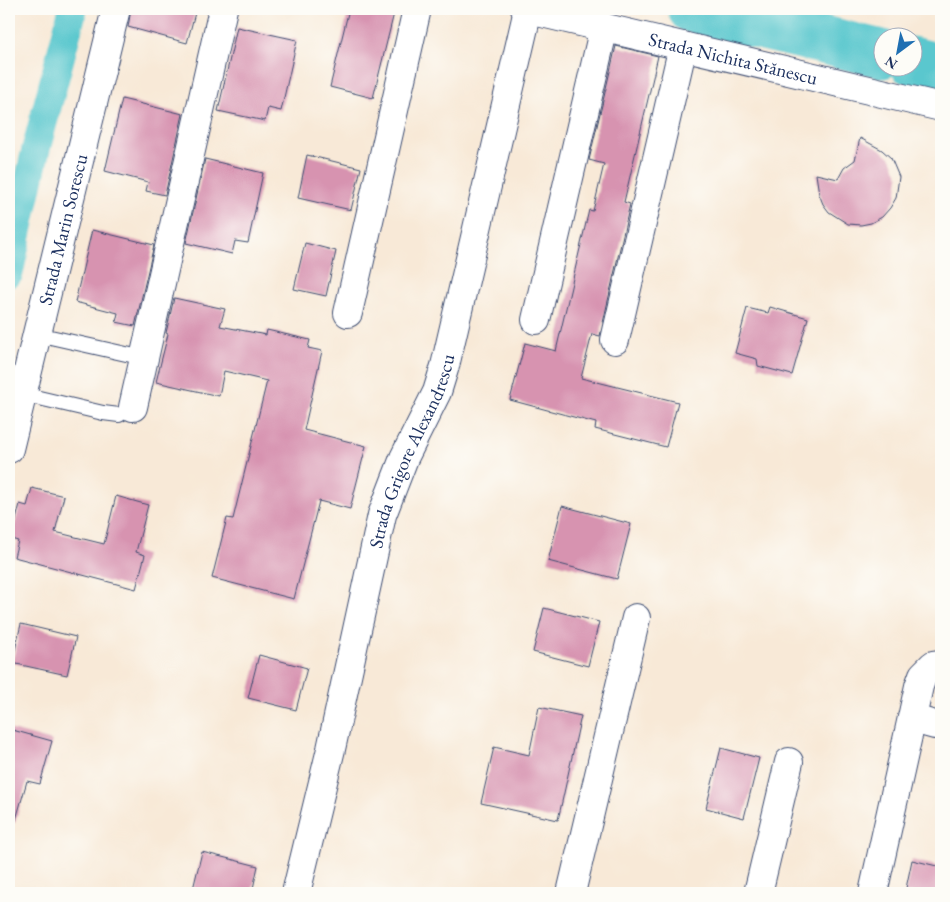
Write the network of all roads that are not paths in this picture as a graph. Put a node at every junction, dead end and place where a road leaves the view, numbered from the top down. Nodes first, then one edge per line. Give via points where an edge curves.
1 (116, 9) edge
2 (223, 9) edge
3 (417, 9) edge
4 (527, 9) edge
5 (604, 27) junction
6 (684, 46) junction
7 (941, 107) edge
8 (348, 313) dead end
9 (536, 320) dead end
10 (37, 334) junction
11 (615, 340) dead end
12 (144, 358) junction
13 (22, 394) junction
14 (133, 406) joint
15 (9, 449) edge
16 (636, 618) dead end
17 (941, 664) edge
18 (913, 719) junction
19 (941, 725) edge
20 (789, 762) dead end
21 (296, 893) edge
22 (571, 893) edge
23 (758, 893) edge
24 (874, 893) edge

1 - 10 street, Strada Marin Sorescu
2 - 12 street
3 - 8 street
4 - 5 street, Strada Nichita Stănescu
4 - 21 street, Strada Grigore Alexandrescu via 445,366 437,392 404,458 382,515
5 - 6 street, Strada Nichita Stănescu
5 - 9 street
6 - 7 street, Strada Nichita Stănescu
6 - 11 street
10 - 12 lane
10 - 13 street, Strada Marin Sorescu
12 - 14 street
13 - 14 lane via 103,414 119,414
13 - 15 street, Strada Marin Sorescu
16 - 22 street
17 - 18 street via 933,665 923,675
18 - 19 street
18 - 24 street
20 - 23 street

